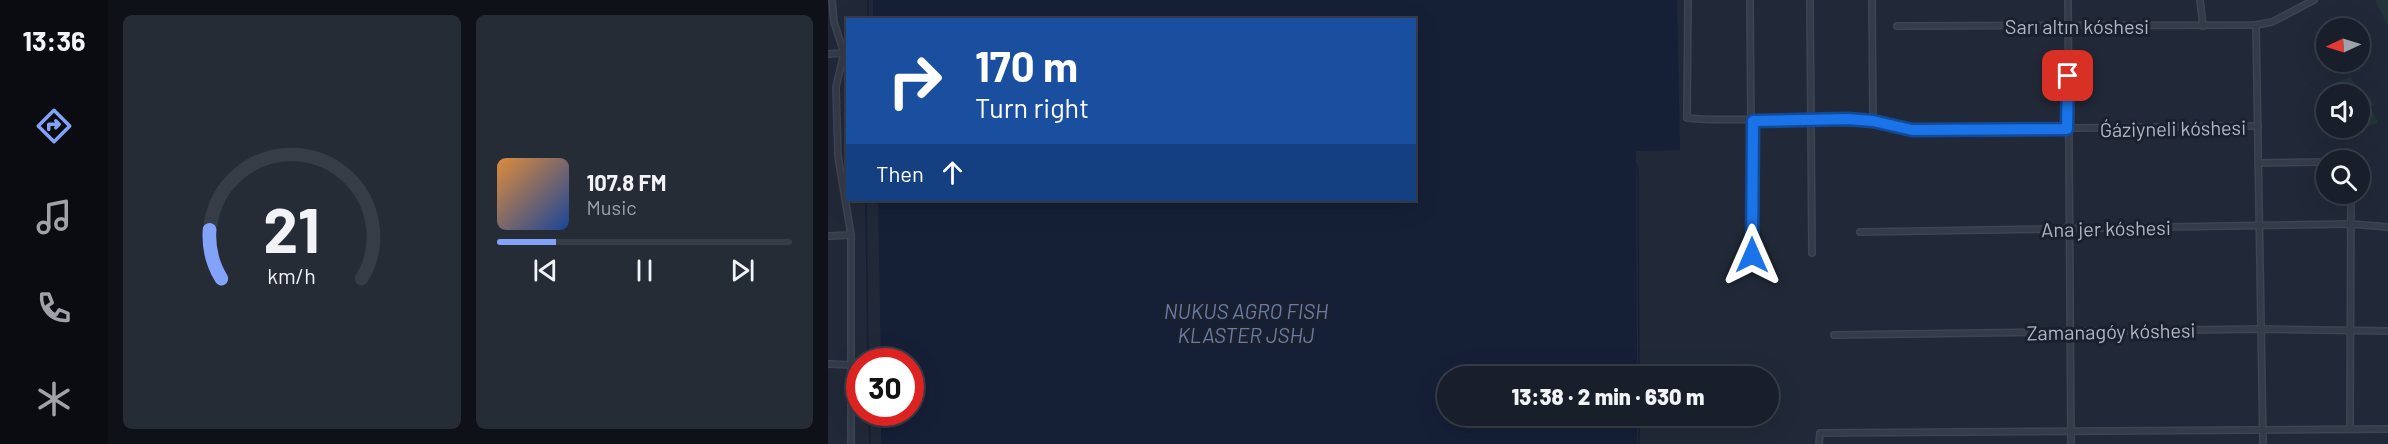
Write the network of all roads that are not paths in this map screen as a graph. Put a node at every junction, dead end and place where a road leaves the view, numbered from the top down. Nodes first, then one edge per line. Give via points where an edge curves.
1 (832, 0) edge
2 (1688, 0) edge
3 (1750, 0) edge
4 (1810, 0) edge
5 (1872, 0) edge
6 (2068, 0) edge
7 (2200, 0) edge
8 (2314, 0) edge
9 (2256, 25) junction
10 (1897, 26) dead end
11 (2068, 26) junction
12 (2203, 26) junction
13 (844, 53) junction
14 (828, 54) edge
15 (1811, 118) junction
16 (1753, 121) junction
17 (1873, 121) junction
18 (2258, 126) junction
19 (2067, 129) junction
20 (2316, 162) edge
21 (2259, 163) junction
22 (2351, 204) edge
23 (2351, 224) junction
24 (2260, 227) junction
25 (2388, 227) edge
26 (2069, 228) junction
27 (1860, 232) dead end
28 (851, 235) junction
29 (828, 236) edge
30 (1812, 254) dead end
31 (1752, 255) dead end
32 (2261, 329) junction
33 (2351, 329) junction
34 (2388, 331) edge
35 (2070, 332) junction
36 (1834, 335) dead end
37 (851, 348) edge
38 (828, 364) edge
39 (846, 365) edge
40 (851, 426) edge
41 (2350, 429) junction
42 (2388, 429) edge
43 (2263, 430) junction
44 (2071, 432) junction
45 (851, 444) edge
46 (1819, 444) edge
47 (2071, 444) edge
48 (2263, 444) edge

1 - 13 street
2 - 16 street, Ǵáziyneli kóshesi via 1687,118
3 - 16 street
4 - 15 street
5 - 17 street
6 - 11 street
7 - 12 street
8 - 9 street, Sarı altın kóshesi via 2272,22
9 - 12 street, Sarı altın kóshesi
9 - 18 street
10 - 11 street, Sarı altın kóshesi
11 - 12 street, Sarı altın kóshesi
11 - 19 street
13 - 14 street
13 - 28 street via 836,87 836,128
15 - 16 street, Ǵáziyneli kóshesi
15 - 17 street, Ǵáziyneli kóshesi
15 - 30 street
16 - 31 street
17 - 19 street, Ǵáziyneli kóshesi via 1912,130
18 - 19 street, Ǵáziyneli kóshesi
18 - 21 street
19 - 26 street
20 - 21 street
21 - 24 street
22 - 23 street
23 - 24 street, Ana jer kóshesi
23 - 25 street, Ana jer kóshesi
23 - 33 street
24 - 26 street, Ana jer kóshesi
24 - 32 street
26 - 27 street, Ana jer kóshesi
26 - 35 street
28 - 29 street
28 - 37 street
32 - 33 street, Zamanagóy kóshesi
32 - 35 street, Zamanagóy kóshesi
32 - 43 street
33 - 34 street, Zamanagóy kóshesi
33 - 41 street
35 - 36 street, Zamanagóy kóshesi
35 - 44 street
38 - 39 street
40 - 45 street
41 - 42 street
41 - 43 street
43 - 44 street
43 - 48 street
44 - 46 street via 1820,433
44 - 47 street

